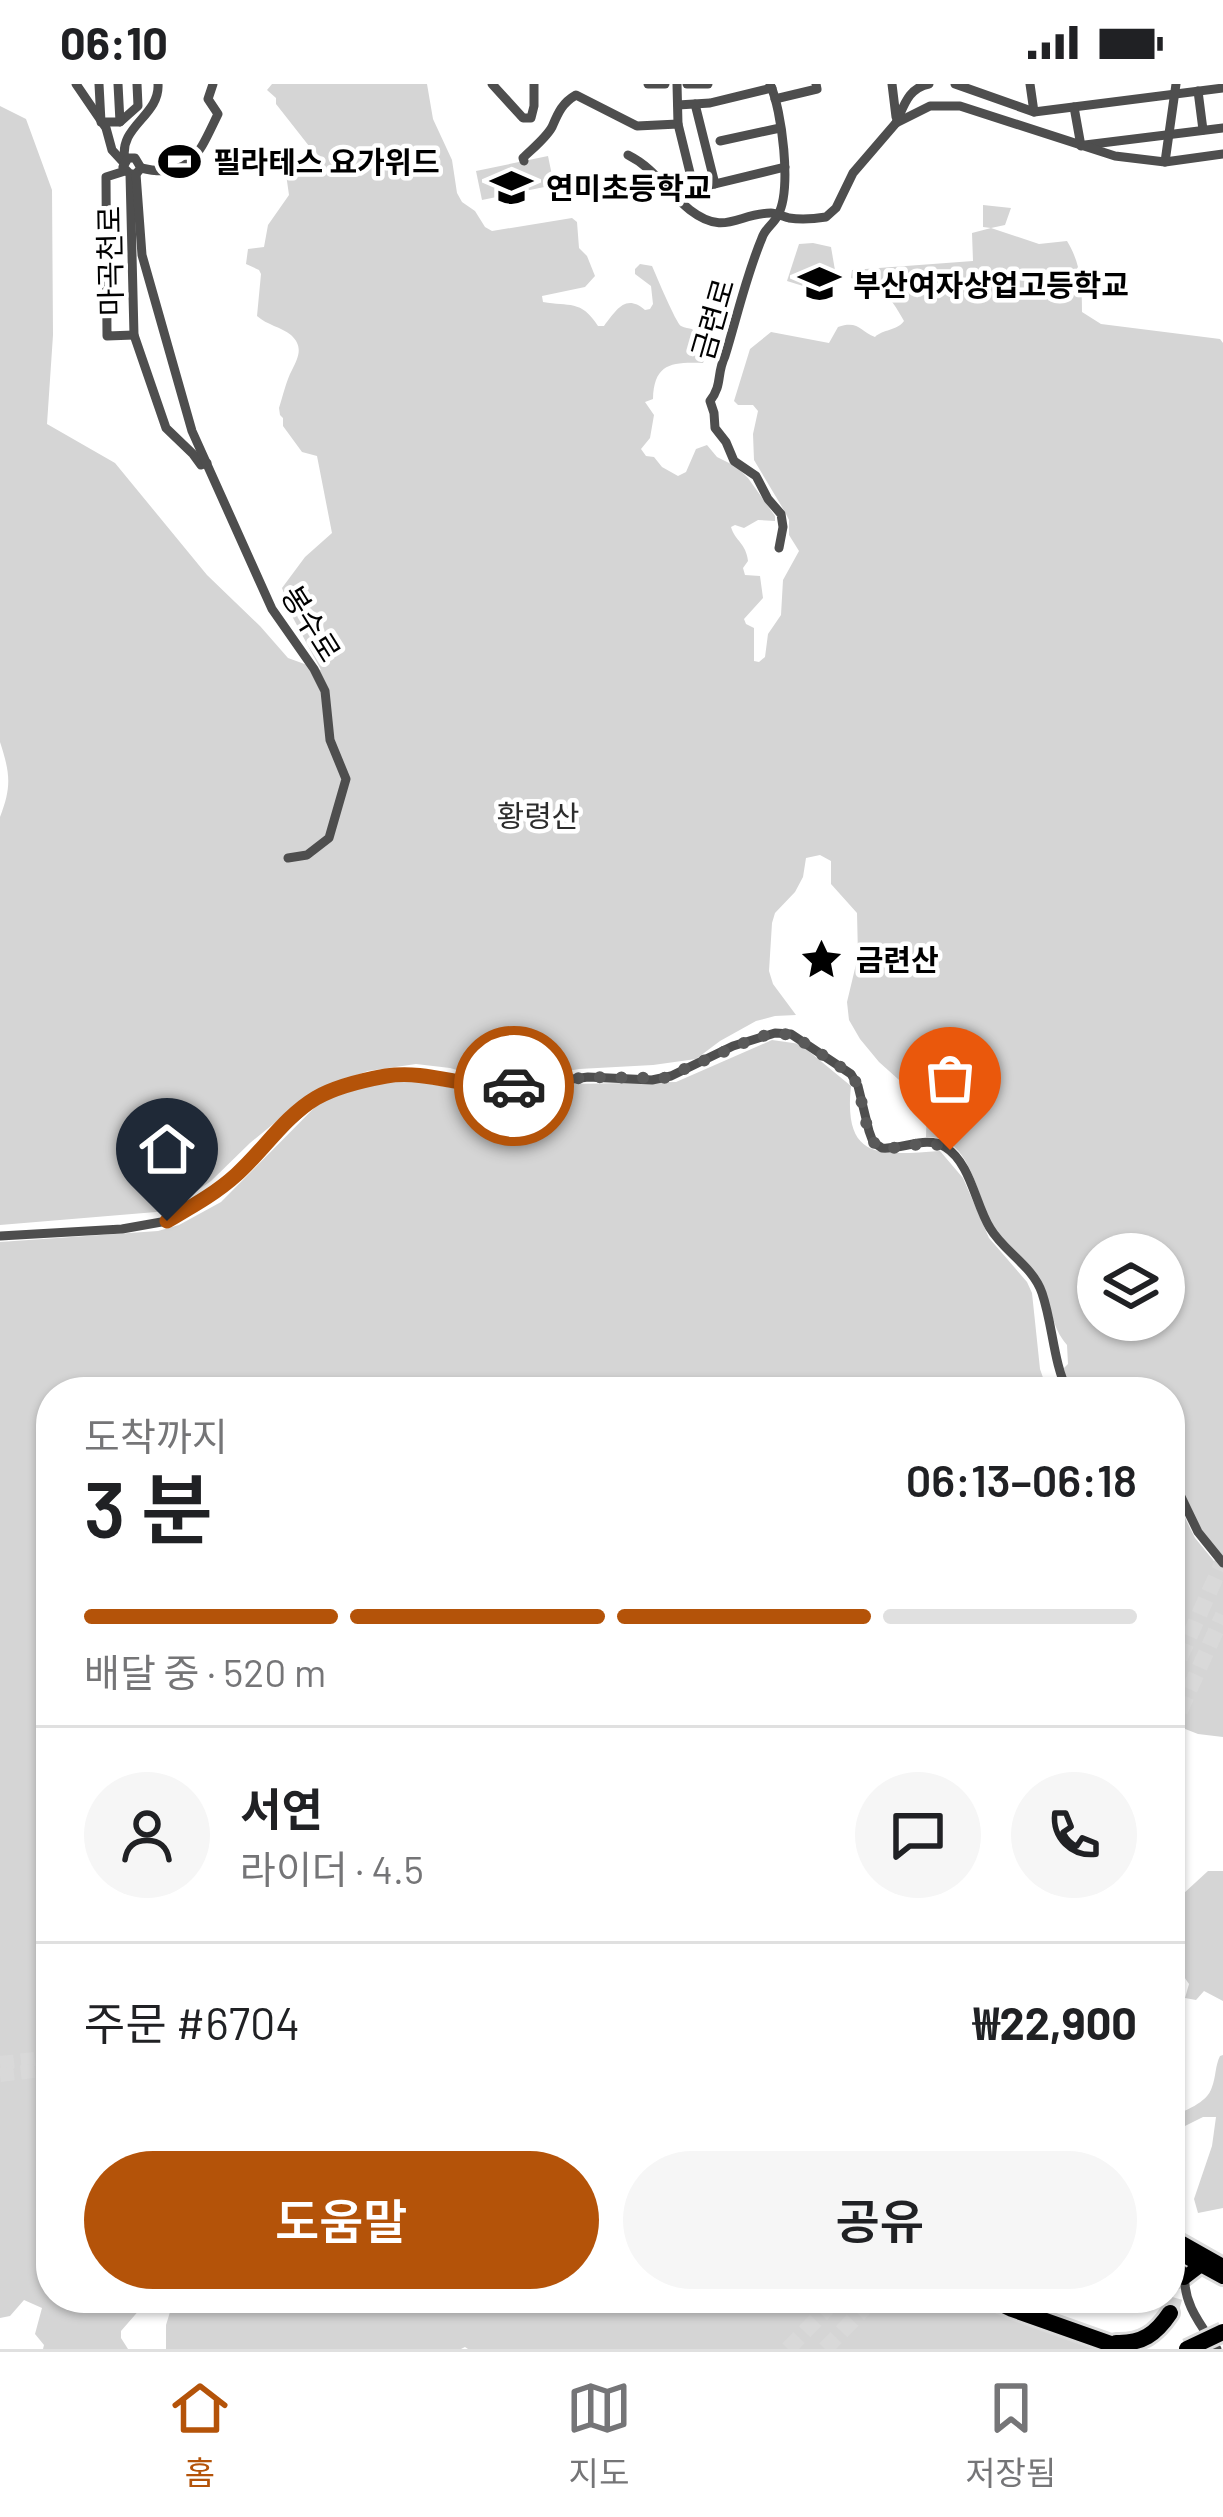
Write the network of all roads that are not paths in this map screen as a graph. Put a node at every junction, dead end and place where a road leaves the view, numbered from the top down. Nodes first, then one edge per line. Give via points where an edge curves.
1 (99, 84) edge
2 (118, 84) edge
3 (137, 84) edge
4 (158, 84) edge
5 (213, 84) edge
6 (491, 84) edge
7 (534, 84) edge
8 (592, 84) edge
9 (648, 84) edge
10 (665, 84) edge
11 (677, 84) edge
12 (687, 84) edge
13 (708, 84) edge
14 (892, 84) edge
15 (928, 84) edge
16 (955, 84) edge
17 (1030, 84) edge
18 (1115, 84) edge
19 (80, 86) edge
20 (816, 87) edge
21 (1223, 88) edge
22 (1176, 89) edge
23 (772, 90) edge
24 (986, 90) edge
25 (1198, 92) junction
26 (585, 98) junction
27 (1118, 101) junction
28 (695, 104) junction
29 (678, 105) junction
30 (1074, 107) junction
31 (142, 110) junction
32 (1034, 112) junction
33 (101, 122) junction
34 (120, 122) junction
35 (896, 123) junction
36 (678, 124) junction
37 (781, 128) junction
38 (1223, 128) edge
39 (1202, 131) junction
40 (1169, 135) junction
41 (720, 141) dead end
42 (1081, 146) junction
43 (1223, 154) edge
44 (628, 155) dead end
45 (1204, 156) junction
46 (524, 161) dead end
47 (1166, 162) junction
48 (130, 167) junction
49 (785, 167) junction
50 (716, 184) junction
51 (778, 215) junction
52 (134, 335) junction
53 (207, 463) junction
54 (779, 548) dead end
55 (288, 858) dead end
56 (0, 1237) edge
57 (1064, 1377) edge
58 (1185, 1505) edge
59 (1223, 1563) edge
60 (1185, 2250) edge
61 (1185, 2256) edge
62 (1195, 2259) junction
63 (1223, 2266) edge
64 (1185, 2276) edge
65 (1223, 2277) edge
66 (1185, 2284) edge
67 (1026, 2313) edge
68 (1170, 2313) dead end
69 (1050, 2323) junction
70 (1223, 2332) edge
71 (1125, 2349) edge
72 (1187, 2349) edge
73 (1217, 2349) edge

1 - 33 street
2 - 34 street
3 - 31 street
4 - 31 street, 마곡천로 via 157,100
5 - 48 street via 208,99 218,114 190,164
6 - 7 street via 523,118 534,106
8 - 26 street
9 - 10 street
11 - 29 street
12 - 13 street
14 - 35 street
15 - 35 street via 910,93
16 - 24 street
17 - 32 street
18 - 27 street
19 - 33 street
20 - 23 street
21 - 25 street
22 - 25 street
22 - 27 street
22 - 40 street
23 - 28 street
23 - 37 street, 금련로
24 - 32 street
25 - 39 street
26 - 36 street via 637,126
26 - 46 street via 566,101
27 - 30 street
28 - 29 street
28 - 50 street
29 - 36 street
30 - 32 street
30 - 42 street
31 - 34 street
31 - 48 street, 마곡천로 via 122,152
33 - 34 street
33 - 48 street
35 - 42 street via 930,106 960,106
35 - 51 street via 853,173 832,213
36 - 50 street via 694,189
37 - 41 street
37 - 49 street, 금련로
38 - 39 street
39 - 40 street
39 - 45 street
40 - 42 street
40 - 47 street
42 - 47 street
43 - 45 street
44 - 51 street via 649,165 704,220
45 - 47 street
48 - 52 street, 마곡천로
48 - 52 street via 106,177 107,336
48 - 53 street, 봉수로 via 142,255
49 - 50 street
49 - 51 street, 금련로
51 - 54 street, 금련로 via 763,235 710,401 734,461 757,476 781,514
52 - 53 street, 마곡천로 via 166,428
53 - 55 street, 봉수로 via 272,609 325,691 330,740 346,779 329,838
56 - 57 street via 167,1221 239,1173 318,1097 383,1076 415,1073 507,1088 588,1077 652,1080 760,1036 791,1034 851,1074 873,1142 950,1150 987,1225 1038,1282
58 - 59 street
60 - 62 main road
61 - 62 main road
62 - 63 main road
62 - 64 main road
62 - 65 main road
66 - 73 street
67 - 69 highway
68 - 69 highway via 1153,2333 1127,2343
69 - 71 highway
70 - 72 highway, bridge

